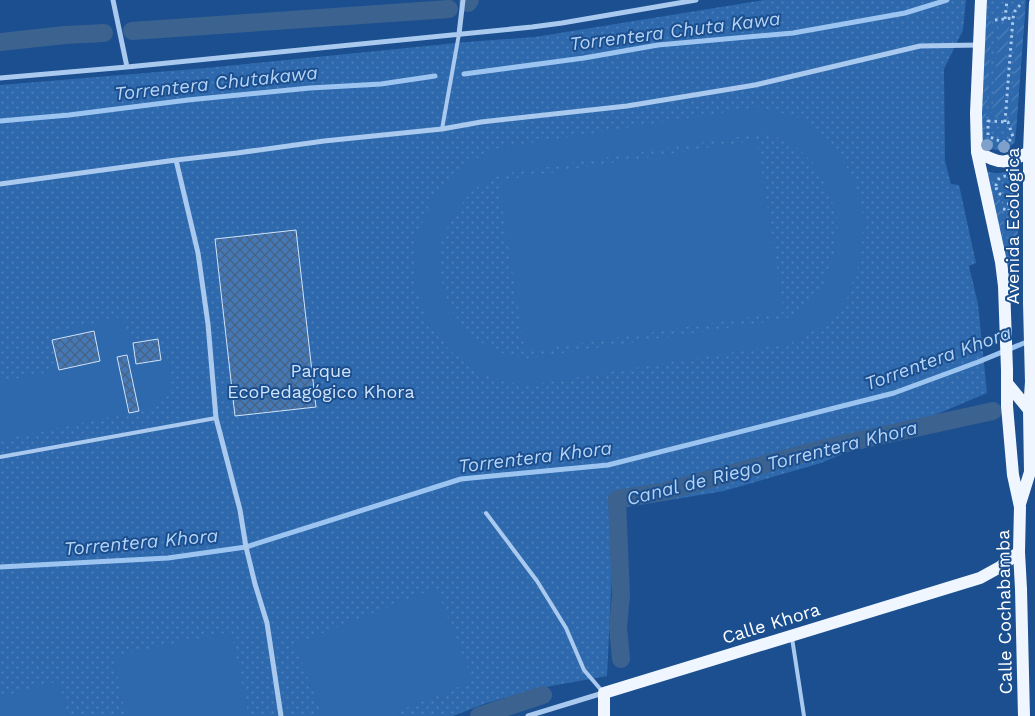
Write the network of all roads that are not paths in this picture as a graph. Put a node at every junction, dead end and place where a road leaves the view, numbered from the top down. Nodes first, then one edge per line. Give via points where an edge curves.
1 (113, 0) edge
2 (463, 0) edge
3 (696, 0) edge
4 (981, 0) edge
5 (1035, 5) edge
6 (459, 34) junction
7 (979, 45) junction
8 (127, 67) junction
9 (0, 78) edge
10 (442, 129) junction
11 (977, 152) junction
12 (1029, 152) junction
13 (176, 160) junction
14 (0, 184) edge
15 (1032, 283) edge
16 (1007, 383) junction
17 (1029, 410) junction
18 (216, 418) junction
19 (0, 456) edge
20 (1020, 507) junction
21 (486, 513) dead end
22 (1019, 552) junction
23 (792, 635) junction
24 (604, 693) junction
25 (281, 716) edge
26 (528, 716) edge
27 (604, 716) edge
28 (804, 716) edge
29 (1024, 716) edge

1 - 8 street
2 - 6 street
3 - 6 street via 562,24
4 - 7 main road, Avenida Ecológica
5 - 12 main road, Avenida Ecológica
6 - 8 street
6 - 10 lane
7 - 10 street via 920,46 755,85 627,106
7 - 11 main road, Avenida Ecológica
8 - 9 street
10 - 13 street
11 - 12 main road via 1004,162
11 - 16 main road, Avenida Ecológica via 1001,262
12 - 15 main road, Avenida Ecológica
13 - 14 street
13 - 18 street via 198,253
15 - 17 main road, Avenida Ecológica via 1029,303 1032,382
16 - 17 main road
16 - 20 main road, Avenida Ecológica via 1013,475
17 - 20 main road, Avenida Ecológica via 1030,472
18 - 19 lane
18 - 25 street via 267,623
20 - 22 main road, Calle Cochabamba
21 - 24 lane via 537,581 566,628 584,670
22 - 23 main road, Calle Khora via 1000,568 980,578
22 - 29 main road, Calle Cochabamba
23 - 24 main road, Calle Khora
23 - 28 lane
24 - 26 street, Calle Khora
24 - 27 main road

